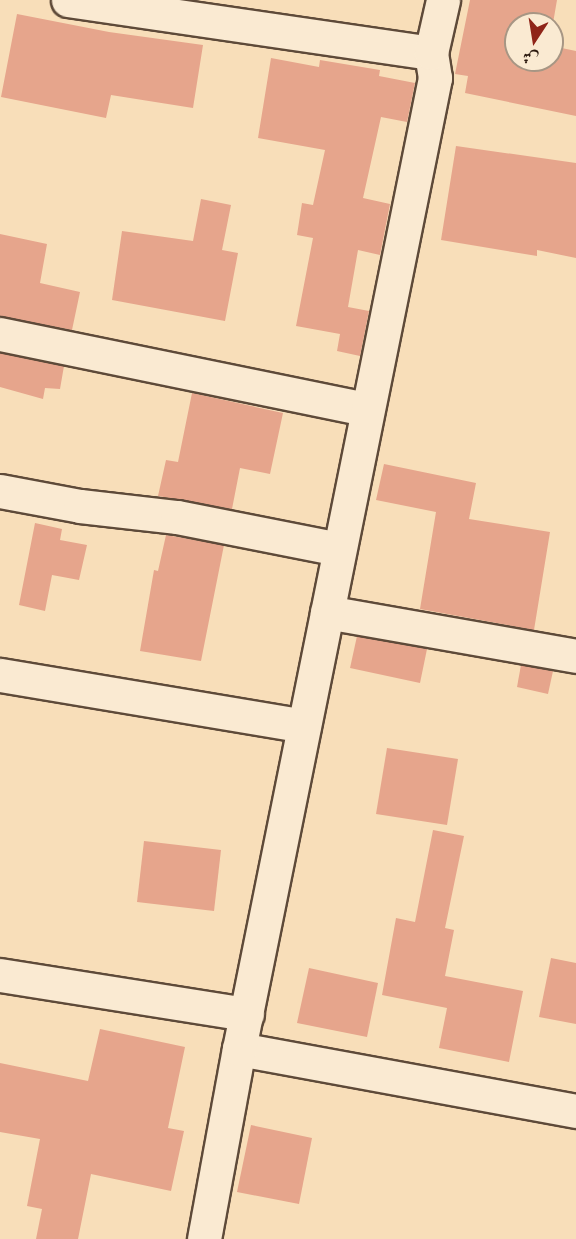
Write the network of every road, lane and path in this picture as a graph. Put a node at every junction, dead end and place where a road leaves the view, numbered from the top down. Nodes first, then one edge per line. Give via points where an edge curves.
1 (68, 0) edge
2 (443, 0) edge
3 (142, 6) edge
4 (431, 53) junction
5 (0, 334) edge
6 (366, 409) junction
7 (0, 491) edge
8 (339, 549) junction
9 (327, 612) junction
10 (576, 656) edge
11 (0, 675) edge
12 (304, 726) junction
13 (0, 975) edge
14 (247, 1014) junction
15 (239, 1049) junction
16 (576, 1111) edge
17 (204, 1239) edge

1 - 3 street
2 - 4 street
3 - 4 street
4 - 6 street via 435,78
5 - 6 street
6 - 8 street
7 - 8 street via 80,506 177,517
8 - 9 street
9 - 10 street
9 - 12 street
11 - 12 street
12 - 14 street
13 - 14 street
14 - 15 street
15 - 16 street
15 - 17 street

